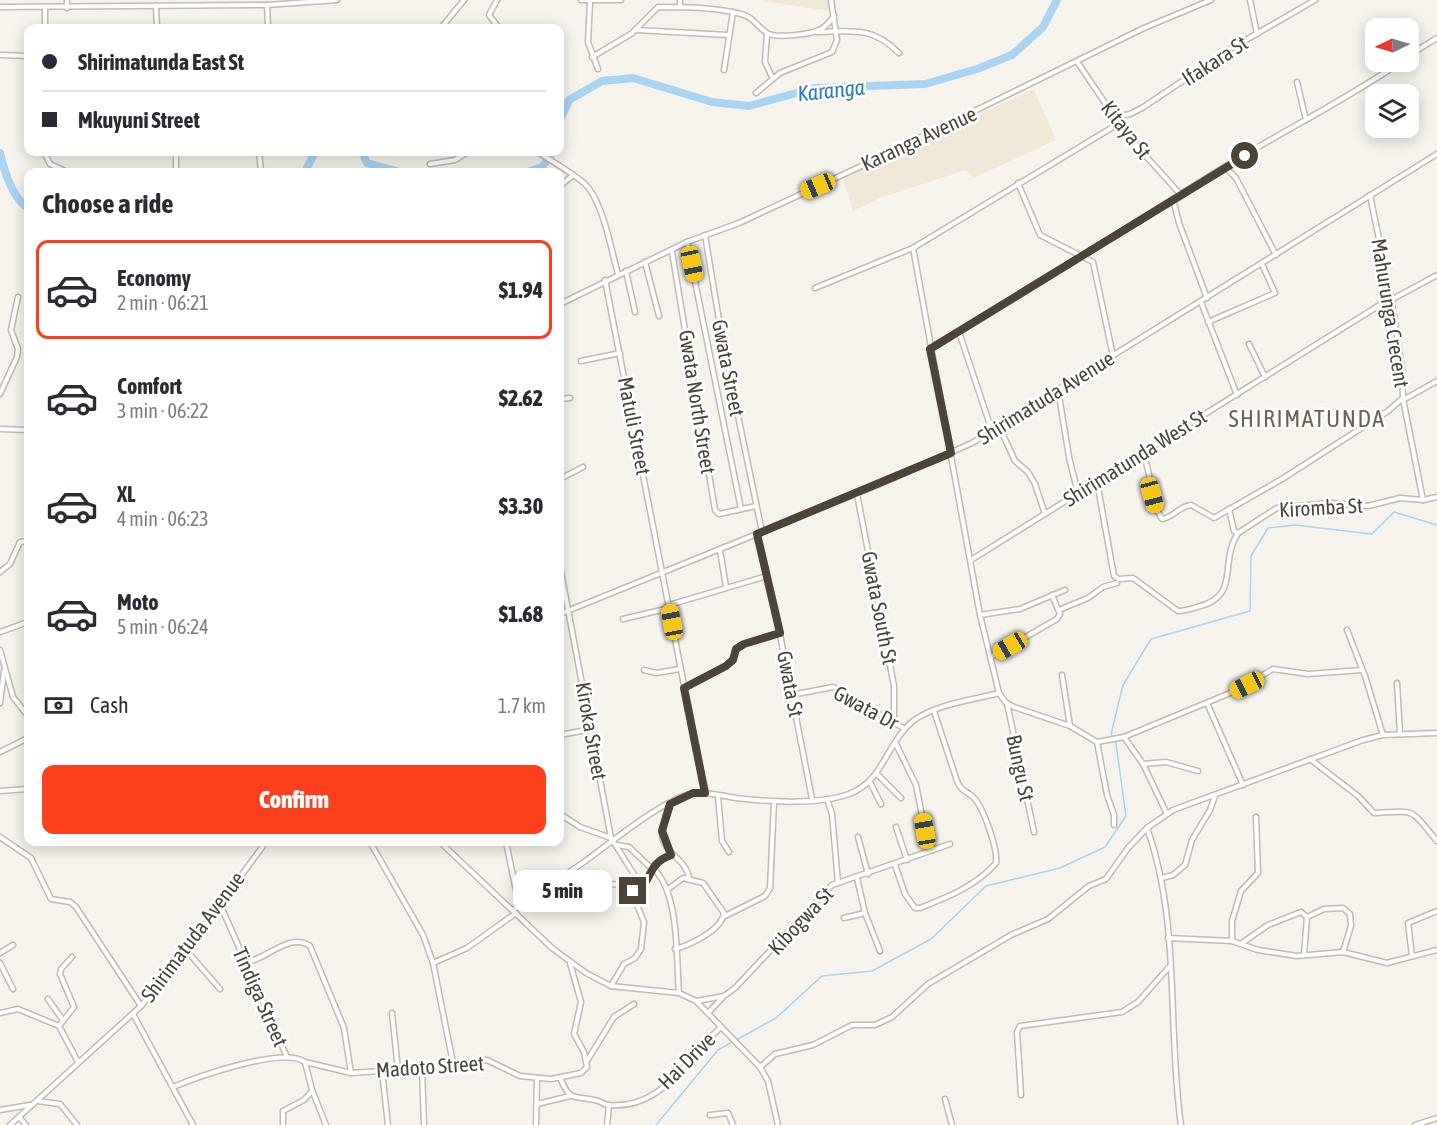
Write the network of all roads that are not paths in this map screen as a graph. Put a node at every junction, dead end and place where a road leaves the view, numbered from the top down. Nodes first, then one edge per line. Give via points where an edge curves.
1 (24, 0) edge
2 (67, 0) edge
3 (106, 0) edge
4 (337, 0) edge
5 (464, 0) edge
6 (497, 0) edge
7 (581, 0) edge
8 (621, 0) edge
9 (680, 0) edge
10 (831, 0) edge
11 (1211, 0) edge
12 (1250, 0) edge
13 (1315, 0) edge
14 (590, 2) junction
15 (267, 5) junction
16 (106, 6) junction
17 (156, 6) junction
18 (0, 7) edge
19 (680, 7) junction
20 (24, 8) junction
21 (68, 8) junction
22 (45, 9) junction
23 (733, 12) junction
24 (834, 16) junction
25 (45, 24) edge
26 (157, 24) edge
27 (268, 24) edge
28 (444, 24) edge
29 (496, 24) edge
30 (635, 30) junction
31 (836, 32) junction
32 (767, 33) junction
33 (814, 33) junction
34 (1257, 34) junction
35 (728, 35) junction
36 (1437, 38) edge
37 (1419, 49) edge
38 (898, 53) dead end
39 (0, 55) edge
40 (24, 56) edge
41 (592, 57) junction
42 (1077, 62) junction
43 (598, 69) dead end
44 (724, 70) dead end
45 (1385, 72) edge
46 (772, 77) junction
47 (1297, 82) dead end
48 (756, 93) dead end
49 (1114, 117) junction
50 (1306, 120) junction
51 (1118, 124) junction
52 (1437, 154) edge
53 (46, 156) edge
54 (462, 156) edge
55 (544, 156) edge
56 (430, 164) dead end
57 (1226, 167) junction
58 (58, 168) edge
59 (560, 168) edge
60 (564, 171) edge
61 (572, 176) junction
62 (564, 183) edge
63 (1018, 183) junction
64 (1180, 194) junction
65 (1370, 195) junction
66 (1173, 199) junction
67 (705, 236) junction
68 (687, 242) junction
69 (913, 248) junction
70 (671, 251) junction
71 (1276, 255) junction
72 (1083, 257) junction
73 (645, 262) junction
74 (1262, 264) junction
75 (627, 270) junction
76 (618, 274) junction
77 (1437, 275) edge
78 (605, 280) junction
79 (815, 288) dead end
80 (18, 297) dead end
81 (1207, 298) junction
82 (1391, 299) junction
83 (564, 302) edge
84 (1201, 302) junction
85 (635, 312) dead end
86 (659, 316) dead end
87 (1208, 322) junction
88 (959, 332) junction
89 (1249, 344) dead end
90 (930, 349) junction
91 (620, 353) junction
92 (1113, 356) junction
93 (581, 362) dead end
94 (1265, 377) junction
95 (1437, 381) edge
96 (1058, 390) junction
97 (0, 394) edge
98 (1237, 394) junction
99 (570, 398) dead end
100 (564, 399) edge
101 (1403, 399) junction
102 (999, 426) junction
103 (0, 429) edge
104 (24, 430) edge
105 (992, 431) junction
106 (1142, 452) junction
107 (951, 453) junction
108 (583, 467) dead end
109 (564, 477) edge
110 (1097, 482) junction
111 (857, 494) junction
112 (1078, 494) junction
113 (1437, 497) edge
114 (1423, 500) junction
115 (756, 506) junction
116 (741, 509) junction
117 (1229, 509) junction
118 (1045, 514) junction
119 (762, 532) junction
120 (1238, 533) junction
121 (757, 534) junction
122 (24, 542) edge
123 (720, 550) junction
124 (971, 560) junction
125 (0, 572) edge
126 (662, 573) junction
127 (767, 576) junction
128 (1117, 584) dead end
129 (726, 587) junction
130 (564, 589) edge
131 (1065, 590) dead end
132 (1052, 595) junction
133 (669, 607) junction
134 (1059, 610) junction
135 (568, 611) junction
136 (564, 612) edge
137 (980, 615) junction
138 (623, 618) dead end
139 (24, 623) edge
140 (1347, 630) dead end
141 (0, 632) edge
142 (780, 633) junction
143 (0, 650) edge
144 (991, 657) junction
145 (5, 667) junction
146 (680, 669) junction
147 (644, 670) dead end
148 (1362, 670) junction
149 (2, 675) edge
150 (1062, 675) dead end
151 (1397, 683) dead end
152 (684, 688) junction
153 (999, 693) junction
154 (791, 695) junction
155 (0, 703) edge
156 (1006, 703) junction
157 (1207, 703) junction
158 (24, 711) edge
159 (934, 711) junction
160 (894, 723) junction
161 (1070, 726) junction
162 (592, 729) junction
163 (905, 729) junction
164 (1437, 733) edge
165 (564, 734) edge
166 (1400, 734) junction
167 (1383, 735) junction
168 (1124, 737) junction
169 (24, 740) edge
170 (1097, 742) junction
171 (896, 743) junction
172 (0, 752) edge
173 (1309, 758) junction
174 (1143, 764) junction
175 (1198, 771) dead end
176 (877, 774) junction
177 (870, 782) junction
178 (1244, 785) junction
179 (24, 789) edge
180 (0, 791) edge
181 (705, 793) junction
182 (718, 796) junction
183 (1215, 796) junction
184 (901, 798) dead end
185 (812, 799) junction
186 (827, 799) junction
187 (774, 802) junction
188 (670, 804) junction
189 (881, 804) dead end
190 (1167, 814) junction
191 (564, 817) edge
192 (1256, 818) dead end
193 (1114, 825) dead end
194 (896, 827) dead end
195 (1147, 828) junction
196 (1034, 832) dead end
197 (0, 837) edge
198 (858, 837) dead end
199 (613, 841) junction
200 (1437, 841) edge
201 (950, 844) dead end
202 (263, 846) edge
203 (372, 846) edge
204 (443, 846) edge
205 (507, 846) edge
206 (933, 850) junction
207 (729, 852) dead end
208 (671, 855) junction
209 (907, 860) junction
210 (895, 865) junction
211 (651, 868) junction
212 (570, 872) junction
213 (868, 874) junction
214 (689, 878) junction
215 (857, 878) junction
216 (1162, 878) junction
217 (588, 883) junction
218 (838, 883) junction
219 (642, 887) junction
220 (667, 890) junction
221 (541, 891) junction
222 (633, 891) junction
223 (219, 904) junction
224 (519, 905) junction
225 (514, 911) junction
226 (1437, 911) edge
227 (866, 913) junction
228 (725, 916) junction
229 (1307, 917) junction
230 (844, 918) dead end
231 (1168, 938) junction
232 (1232, 940) junction
233 (1242, 942) junction
234 (13, 945) dead end
235 (675, 949) junction
236 (186, 950) junction
237 (1437, 950) edge
238 (880, 951) dead end
239 (1343, 952) junction
240 (0, 953) edge
241 (1305, 956) junction
242 (1412, 956) junction
243 (72, 957) dead end
244 (244, 962) junction
245 (570, 962) junction
246 (0, 963) edge
247 (433, 963) junction
248 (1170, 965) junction
249 (611, 986) junction
250 (13, 988) dead end
251 (220, 989) dead end
252 (679, 993) junction
253 (724, 996) junction
254 (48, 999) dead end
255 (696, 1001) junction
256 (634, 1004) dead end
257 (141, 1006) junction
258 (0, 1013) edge
259 (392, 1013) dead end
260 (708, 1013) junction
261 (133, 1014) junction
262 (62, 1019) junction
263 (59, 1026) junction
264 (721, 1027) junction
265 (287, 1057) junction
266 (78, 1062) junction
267 (305, 1062) junction
268 (587, 1062) junction
269 (453, 1063) junction
270 (760, 1067) junction
271 (422, 1068) junction
272 (398, 1070) junction
273 (381, 1071) junction
274 (351, 1073) junction
275 (537, 1078) junction
276 (560, 1078) junction
277 (173, 1087) junction
278 (312, 1090) junction
279 (1021, 1095) dead end
280 (570, 1096) junction
281 (945, 1099) dead end
282 (37, 1101) junction
283 (537, 1104) junction
284 (31, 1105) junction
285 (609, 1105) junction
286 (0, 1110) edge
287 (710, 1115) dead end
288 (19, 1116) junction
289 (1437, 1118) edge
290 (10, 1125) edge
291 (26, 1125) edge
292 (77, 1125) edge
293 (193, 1125) edge
294 (283, 1125) edge
295 (326, 1125) edge
296 (388, 1125) edge
297 (424, 1125) edge
298 (536, 1125) edge
299 (607, 1125) edge
300 (733, 1125) edge
301 (778, 1125) edge
302 (952, 1125) edge
303 (1181, 1125) edge
304 (1415, 1125) edge

1 - 20 street
2 - 21 street
3 - 16 street
4 - 15 street
5 - 28 street
6 - 29 street via 489,15
7 - 14 street
8 - 14 street
9 - 19 street
10 - 24 street
11 - 42 street, Karanga Avenue
12 - 34 street
13 - 34 street, Ifakara St
14 - 41 street via 588,42
15 - 17 street
15 - 27 street
16 - 17 street
16 - 21 street
17 - 26 street
18 - 20 street
19 - 23 street
19 - 30 street via 658,7
20 - 22 street
21 - 22 street
22 - 25 street
23 - 32 street via 748,16
23 - 35 street
24 - 31 street
24 - 33 street
30 - 35 street
30 - 41 street
31 - 33 street
31 - 38 street via 867,32 885,40
31 - 46 street via 832,52
32 - 33 street
32 - 46 street via 765,62
34 - 49 street, Ifakara St via 1136,111
35 - 44 street
36 - 37 street
39 - 40 street
41 - 43 street
42 - 49 street, Kitaya St
42 - 67 street, Karanga Avenue
45 - 50 street
46 - 48 street
47 - 50 street
49 - 51 street, Kitaya St
50 - 57 street
51 - 63 street
51 - 64 street, Kitaya St
52 - 65 street, Shirimatuda Avenue
53 - 58 street via 50,164
54 - 56 street
55 - 59 street
57 - 64 street
57 - 71 street via 1240,185
60 - 61 street
61 - 62 street
61 - 76 street via 593,195
63 - 69 street
63 - 72 street via 1040,235
64 - 66 street
65 - 71 street, Shirimatuda Avenue
65 - 82 street, Mahurunga Crecent
66 - 72 street
66 - 81 street
67 - 68 street, Karanga Avenue
67 - 115 street, Gwata Street
68 - 70 street, Karanga Avenue
68 - 116 street
69 - 79 street
69 - 90 street
70 - 73 street, Karanga Avenue
70 - 116 street, Gwata North Street via 715,510 719,514
71 - 74 street, Shirimatuda Avenue
72 - 88 street
72 - 92 street via 1093,261
73 - 75 street, Karanga Avenue
73 - 86 street
74 - 81 street, Shirimatuda Avenue
74 - 87 street via 1275,294
75 - 76 street, Karanga Avenue
75 - 85 street
76 - 78 street, Karanga Avenue
77 - 82 street, Shirimatunda West St
78 - 83 street, Karanga Avenue
78 - 91 street, Matuli Street
80 - 97 street via 11,330 17,357
81 - 84 street, Shirimatuda Avenue
82 - 94 street, Shirimatunda West St
82 - 101 street, Mahurunga Crecent
84 - 87 street
84 - 92 street, Shirimatuda Avenue
87 - 98 street
88 - 90 street
88 - 105 street
89 - 94 street
90 - 107 street
91 - 93 street
91 - 126 street, Matuli Street
92 - 96 street, Shirimatuda Avenue
94 - 98 street, Shirimatunda West St
95 - 101 street
96 - 102 street, Shirimatuda Avenue
96 - 112 street
98 - 106 street, Shirimatunda West St
99 - 100 street
101 - 114 street
101 - 117 street, Mahurunga Crecent via 1287,476
102 - 105 street, Shirimatuda Avenue
102 - 118 street via 1015,461 1035,484
103 - 104 street
105 - 107 street, Shirimatuda Avenue
106 - 110 street, Shirimatunda West St
106 - 117 street, Mahurunga Crecent via 1150,470 1155,507 1162,519 1191,505 1214,518
107 - 111 street, Shirimatuda Avenue
107 - 124 street
108 - 109 street
110 - 112 street, Shirimatunda West St
110 - 120 street via 1114,576 1133,578 1178,611 1207,605 1223,594 1230,548
111 - 119 street, Shirimatuda Avenue
111 - 160 street, Gwata South St via 894,686
112 - 118 street, Shirimatunda West St
113 - 114 street, Kiromba St
114 - 120 street, Kiromba St via 1400,498 1360,507 1331,503 1277,508
115 - 116 street, Gwata North Street
115 - 119 street, Gwata Street
117 - 120 street via 1234,531
118 - 124 street, Shirimatunda West St
119 - 121 street, Shirimatuda Avenue
121 - 123 street, Shirimatuda Avenue
121 - 127 street, Gwata St
122 - 125 street
123 - 126 street, Shirimatuda Avenue
123 - 129 street
124 - 137 street
126 - 133 street, Matuli Street
126 - 135 street, Shirimatuda Avenue
127 - 129 street
127 - 142 street, Gwata St
128 - 134 street via 1102,587 1088,598
129 - 133 street
130 - 135 street, Kiroka Street
131 - 132 street
132 - 134 street
132 - 137 street via 1020,609
133 - 138 street
133 - 146 street, Matuli Street
134 - 144 street via 1057,619
135 - 136 street, Shirimatuda Avenue
135 - 162 street, Kiroka Street
137 - 144 street
139 - 141 street
140 - 148 street
142 - 152 street via 744,644 736,649 726,666
142 - 154 street, Gwata St
143 - 145 street
144 - 153 street
145 - 149 street
145 - 158 street via 13,697
146 - 147 street via 656,673
146 - 152 street, Matuli Street
148 - 157 street via 1308,674 1273,669
148 - 167 street
149 - 155 street
150 - 161 street
151 - 166 street
152 - 181 street, Matuli Street
153 - 156 street
153 - 159 street
154 - 160 street, Gwata Dr via 833,687
154 - 185 street, Gwata St
156 - 161 street
156 - 196 street, Bungu St
157 - 168 street
157 - 178 street
159 - 163 street
159 - 210 street via 960,789 977,802 994,842 996,863 959,892 920,908 910,902
160 - 163 street, Gwata Dr
161 - 170 street
162 - 165 street
162 - 199 street, Kiroka Street
163 - 171 street
164 - 166 street
166 - 167 street
167 - 173 street
168 - 170 street
168 - 174 street
169 - 172 street
170 - 193 street
171 - 176 street
171 - 206 street via 916,785
173 - 178 street
173 - 200 street via 1374,813 1408,811
174 - 175 street via 1166,762
174 - 190 street
176 - 177 street
176 - 184 street
177 - 186 street via 847,795
177 - 189 street
178 - 183 street
179 - 180 street
181 - 182 street
181 - 188 street via 693,793
182 - 187 street
182 - 207 street via 722,841
183 - 190 street
183 - 216 street via 1192,840 1185,864 1173,875
185 - 186 street
185 - 187 street
186 - 218 street via 832,814
187 - 228 street via 770,888 765,896
188 - 199 street
188 - 208 street via 662,831
190 - 195 street
191 - 199 street
192 - 232 street via 1258,873 1241,891 1232,921
194 - 209 street
195 - 216 street
195 - 270 street via 1106,879 1089,886 1042,922 1011,935 928,984 892,1017 875,1025 852,1025 813,1045 775,1054
197 - 257 street via 31,858 51,899 76,907
198 - 213 street
199 - 211 street via 629,847
199 - 212 street
199 - 219 street, Kiroka Street
201 - 206 street, Kibogwa St
202 - 223 street, Shirimatuda Avenue
203 - 247 street via 417,923
204 - 225 street
205 - 224 street
206 - 209 street, Kibogwa St
208 - 211 street
208 - 214 street via 686,866
209 - 210 street, Kibogwa St
210 - 213 street, Kibogwa St
211 - 219 street
211 - 220 street via 661,875
212 - 217 street
212 - 221 street
213 - 215 street, Kibogwa St
214 - 220 street
214 - 228 street via 708,886
215 - 218 street, Kibogwa St
215 - 227 street
216 - 231 street
217 - 221 street via 569,906 551,902
217 - 222 street via 624,886
218 - 253 street, Kibogwa St via 822,894 768,956
219 - 222 street
220 - 235 street
221 - 224 street
222 - 249 street via 644,921 641,950 624,964
223 - 236 street, Shirimatuda Avenue
223 - 244 street, Tindiga Street
224 - 225 street
225 - 245 street
225 - 247 street via 467,948
226 - 242 street via 1408,923
227 - 230 street
227 - 238 street
228 - 235 street via 711,930
229 - 233 street via 1301,912 1274,922
229 - 239 street via 1324,909 1343,908 1348,912 1351,926
229 - 241 street
231 - 232 street
231 - 248 street
232 - 233 street
233 - 241 street via 1258,950
234 - 240 street
235 - 252 street
236 - 251 street
236 - 257 street, Shirimatuda Avenue
237 - 242 street
239 - 241 street
239 - 242 street via 1382,963
243 - 262 street via 60,974 74,1007
244 - 265 street, Tindiga Street
244 - 274 street via 282,946 310,946 344,1028
245 - 249 street
245 - 268 street via 580,1002 574,1034
246 - 250 street
247 - 269 street
248 - 279 street via 1138,1002 1122,1012 1020,1026 1017,1032
248 - 303 street
249 - 252 street
252 - 255 street
253 - 255 street
253 - 260 street, Kibogwa St
254 - 262 street
255 - 260 street
256 - 268 street via 614,1017
257 - 261 street, Shirimatuda Avenue
258 - 263 street via 18,1009
259 - 272 street
260 - 264 street
261 - 266 street, Shirimatuda Avenue
261 - 277 street
262 - 263 street
263 - 266 street
264 - 270 street
264 - 285 street, Hai Drive via 672,1082 651,1097 636,1103
265 - 267 street
265 - 277 street via 209,1072
266 - 282 street, Shirimatuda Avenue
267 - 274 street, Madoto Street
267 - 278 street
268 - 276 street, Madoto Street via 581,1073
269 - 271 street, Madoto Street
269 - 275 street, Madoto Street via 487,1060 520,1076
270 - 301 street via 768,1081
271 - 272 street, Madoto Street
271 - 297 street
272 - 273 street, Madoto Street
273 - 274 street, Madoto Street
273 - 296 street
275 - 276 street, Madoto Street
275 - 283 street
276 - 280 street
277 - 293 street
278 - 294 street via 304,1100 283,1111
278 - 295 street
280 - 283 street
280 - 285 street, Hai Drive
281 - 302 street
282 - 284 street, Shirimatuda Avenue
282 - 292 street via 60,1104
283 - 298 street
284 - 286 street
284 - 288 street, Shirimatuda Avenue
285 - 299 street
287 - 300 street via 728,1113
288 - 290 street, Shirimatuda Avenue
288 - 291 street
289 - 304 street

